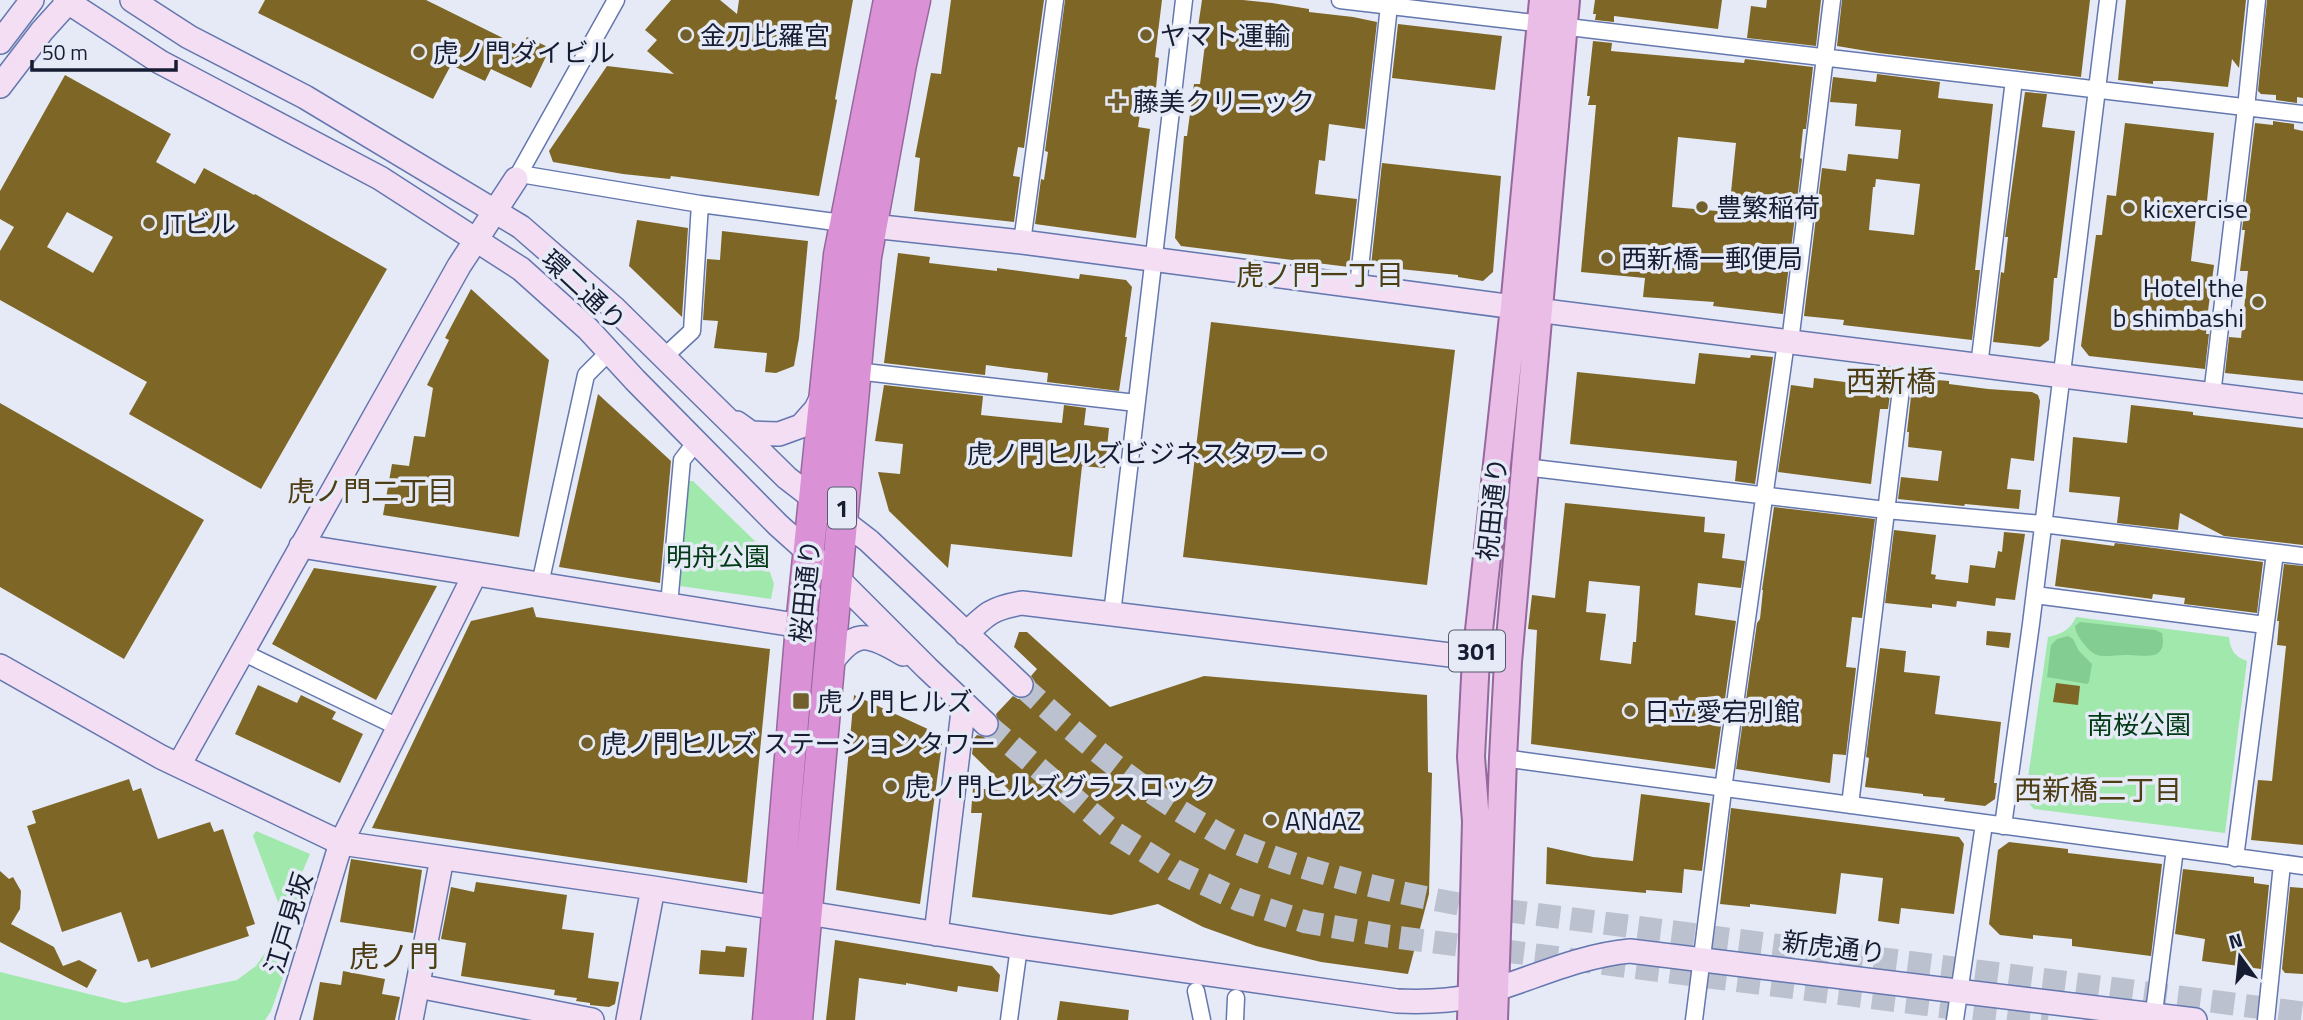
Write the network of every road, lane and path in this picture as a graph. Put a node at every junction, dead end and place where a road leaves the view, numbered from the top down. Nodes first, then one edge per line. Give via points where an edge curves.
1 (16, 0) edge
2 (32, 0) edge
3 (132, 0) edge
4 (159, 0) edge
5 (616, 0) edge
6 (889, 0) edge
7 (915, 0) edge
8 (1055, 0) edge
9 (1184, 0) edge
10 (1339, 0) edge
11 (1566, 0) edge
12 (1832, 0) edge
13 (2108, 0) edge
14 (2256, 0) edge
15 (68, 1) edge
16 (1389, 6) junction
17 (1549, 17) edge
18 (15, 23) junction
19 (189, 37) junction
20 (0, 42) edge
21 (1824, 57) junction
22 (2014, 80) junction
23 (0, 86) edge
24 (2097, 90) junction
25 (2246, 108) junction
26 (2303, 114) edge
27 (518, 176) junction
28 (700, 204) junction
29 (495, 210) junction
30 (859, 225) junction
31 (476, 239) junction
32 (1022, 242) junction
33 (1154, 259) junction
34 (1358, 286) junction
35 (1527, 309) junction
36 (1788, 342) junction
37 (609, 352) junction
38 (664, 357) junction
39 (1905, 357) junction
40 (1979, 366) junction
41 (856, 371) junction
42 (2061, 376) junction
43 (826, 390) junction
44 (2212, 395) junction
45 (707, 400) junction
46 (1136, 403) junction
47 (2303, 406) edge
48 (696, 442) junction
49 (1525, 467) junction
50 (1764, 496) junction
51 (814, 501) junction
52 (1886, 510) junction
53 (841, 521) junction
54 (2042, 524) junction
55 (301, 546) junction
56 (808, 552) junction
57 (2275, 553) junction
58 (2303, 556) edge
59 (475, 574) junction
60 (836, 577) junction
61 (540, 584) junction
62 (2035, 595) junction
63 (669, 606) junction
64 (1111, 614) junction
65 (2265, 625) junction
66 (801, 626) junction
67 (966, 635) junction
68 (242, 652) junction
69 (1476, 658) junction
70 (1508, 662) junction
71 (0, 666) edge
72 (827, 667) junction
73 (926, 668) junction
74 (1021, 685) tunnel mouth
75 (964, 703) junction
76 (986, 723) tunnel mouth
77 (398, 727) junction
78 (1503, 758) junction
79 (179, 765) junction
80 (1723, 788) junction
81 (1850, 806) junction
82 (1984, 824) junction
83 (2003, 826) junction
84 (341, 843) junction
85 (2175, 849) junction
86 (442, 858) junction
87 (2235, 858) junction
88 (2282, 864) junction
89 (2303, 866) edge
90 (653, 888) junction
91 (792, 911) junction
92 (936, 934) junction
93 (1019, 947) junction
94 (1702, 958) junction
95 (418, 986) junction
96 (1959, 990) junction
97 (1196, 991) dead end
98 (1236, 998) dead end
99 (1479, 1002) edge
100 (2154, 1017) edge
101 (288, 1020) edge
102 (411, 1020) edge
103 (592, 1020) edge
104 (628, 1020) edge
105 (768, 1020) edge
106 (797, 1020) edge
107 (1009, 1020) edge
108 (1202, 1020) edge
109 (1235, 1020) edge
110 (1494, 1020) edge
111 (1694, 1020) edge
112 (1955, 1020) edge
113 (2195, 1020) edge
114 (2266, 1020) edge

1 - 18 street
2 - 18 street
3 - 19 street, 環二通り
4 - 19 street via 164,12
5 - 27 street
6 - 30 highway, 桜田通り / 1
7 - 30 highway, 桜田通り / 1
8 - 32 street
9 - 33 street
10 - 16 street
11 - 17 main road, 祝田通り / 301
12 - 21 street
13 - 24 street
14 - 25 street
15 - 23 street
15 - 31 street, 環二通り via 160,62 380,178
16 - 17 street
16 - 34 street
17 - 21 street
17 - 35 main road, 祝田通り / 301
18 - 20 street
19 - 29 street, 環二通り via 304,97
21 - 22 street
21 - 36 street
22 - 24 street
22 - 40 street
24 - 25 street
24 - 42 street
25 - 26 street
25 - 44 street
27 - 28 street
27 - 29 street
28 - 30 street
28 - 38 street via 692,331
29 - 31 street
29 - 38 street, 環二通り via 521,226
30 - 32 street
30 - 41 highway, 桜田通り / 1 via 863,282
30 - 43 highway, 桜田通り / 1 via 839,255
31 - 37 street, 環二通り via 521,269
31 - 55 street
32 - 33 street
33 - 34 street
33 - 46 street
34 - 35 street
35 - 36 street
35 - 49 main road, 祝田通り / 301
35 - 69 main road, 祝田通り / 301
36 - 39 street
36 - 50 street
37 - 48 street, 環二通り
37 - 61 street via 586,376
38 - 45 street, 環二通り
39 - 40 street
39 - 52 street
40 - 42 street
41 - 46 street
41 - 53 highway, 桜田通り / 1
42 - 44 street
42 - 54 street
43 - 45 street via 801,426 779,434 751,433
43 - 51 highway, 桜田通り / 1
44 - 47 street
45 - 51 street, 環二通り
46 - 64 street
48 - 56 street, 環二通り
48 - 63 street via 682,460
49 - 50 street
49 - 70 main road, 祝田通り / 301
50 - 52 street
50 - 80 street
51 - 53 street, 環二通り
51 - 56 highway, 桜田通り / 1
52 - 54 street
52 - 81 street
53 - 60 highway, 桜田通り / 1
53 - 67 street, 環二通り via 869,541
54 - 57 street
54 - 62 street
55 - 59 street
55 - 68 street
56 - 60 street, 環二通り
56 - 66 highway, 桜田通り / 1
57 - 58 street
57 - 65 street
59 - 61 street
59 - 77 street, 江戸見坂
60 - 72 highway, 桜田通り / 1
60 - 73 street, 環二通り
61 - 63 street
62 - 65 street
62 - 83 street
63 - 66 street
64 - 67 street via 1022,603 999,607
64 - 69 street
65 - 87 street
66 - 91 highway, 桜田通り / 1
67 - 74 street, 環二通り
68 - 77 street
68 - 79 street
69 - 70 street
69 - 99 main road, 祝田通り / 301 via 1471,757
70 - 78 main road, 祝田通り / 301
71 - 79 street, 新虎通り
72 - 73 street via 849,642 869,637
72 - 91 highway, 桜田通り / 1
73 - 75 street, 環二通り
75 - 76 street, 環二通り
75 - 92 street
77 - 84 street, 江戸見坂
78 - 80 street
78 - 99 main road, 祝田通り / 301
79 - 84 street, 新虎通り
80 - 81 street
80 - 94 street
81 - 82 street
82 - 83 street
82 - 96 street
83 - 85 street
84 - 86 street, 新虎通り
84 - 101 street, 江戸見坂
85 - 87 street
85 - 100 street
86 - 90 street, 新虎通り
86 - 95 street
87 - 88 street
88 - 89 street
88 - 114 street
90 - 91 street, 新虎通り
90 - 104 street
91 - 92 street, 新虎通り
91 - 105 highway, 桜田通り / 1
91 - 106 highway, 桜田通り / 1
92 - 93 street, 新虎通り
93 - 99 street, 新虎通り via 1396,1001
93 - 107 street
94 - 96 street, 新虎通り
94 - 99 street, 新虎通り via 1615,952 1565,964
94 - 111 street
95 - 102 street
95 - 103 street
96 - 100 street, 新虎通り
96 - 112 street
97 - 108 street
98 - 109 street
99 - 110 main road, 祝田通り / 301
100 - 113 street, 新虎通り

